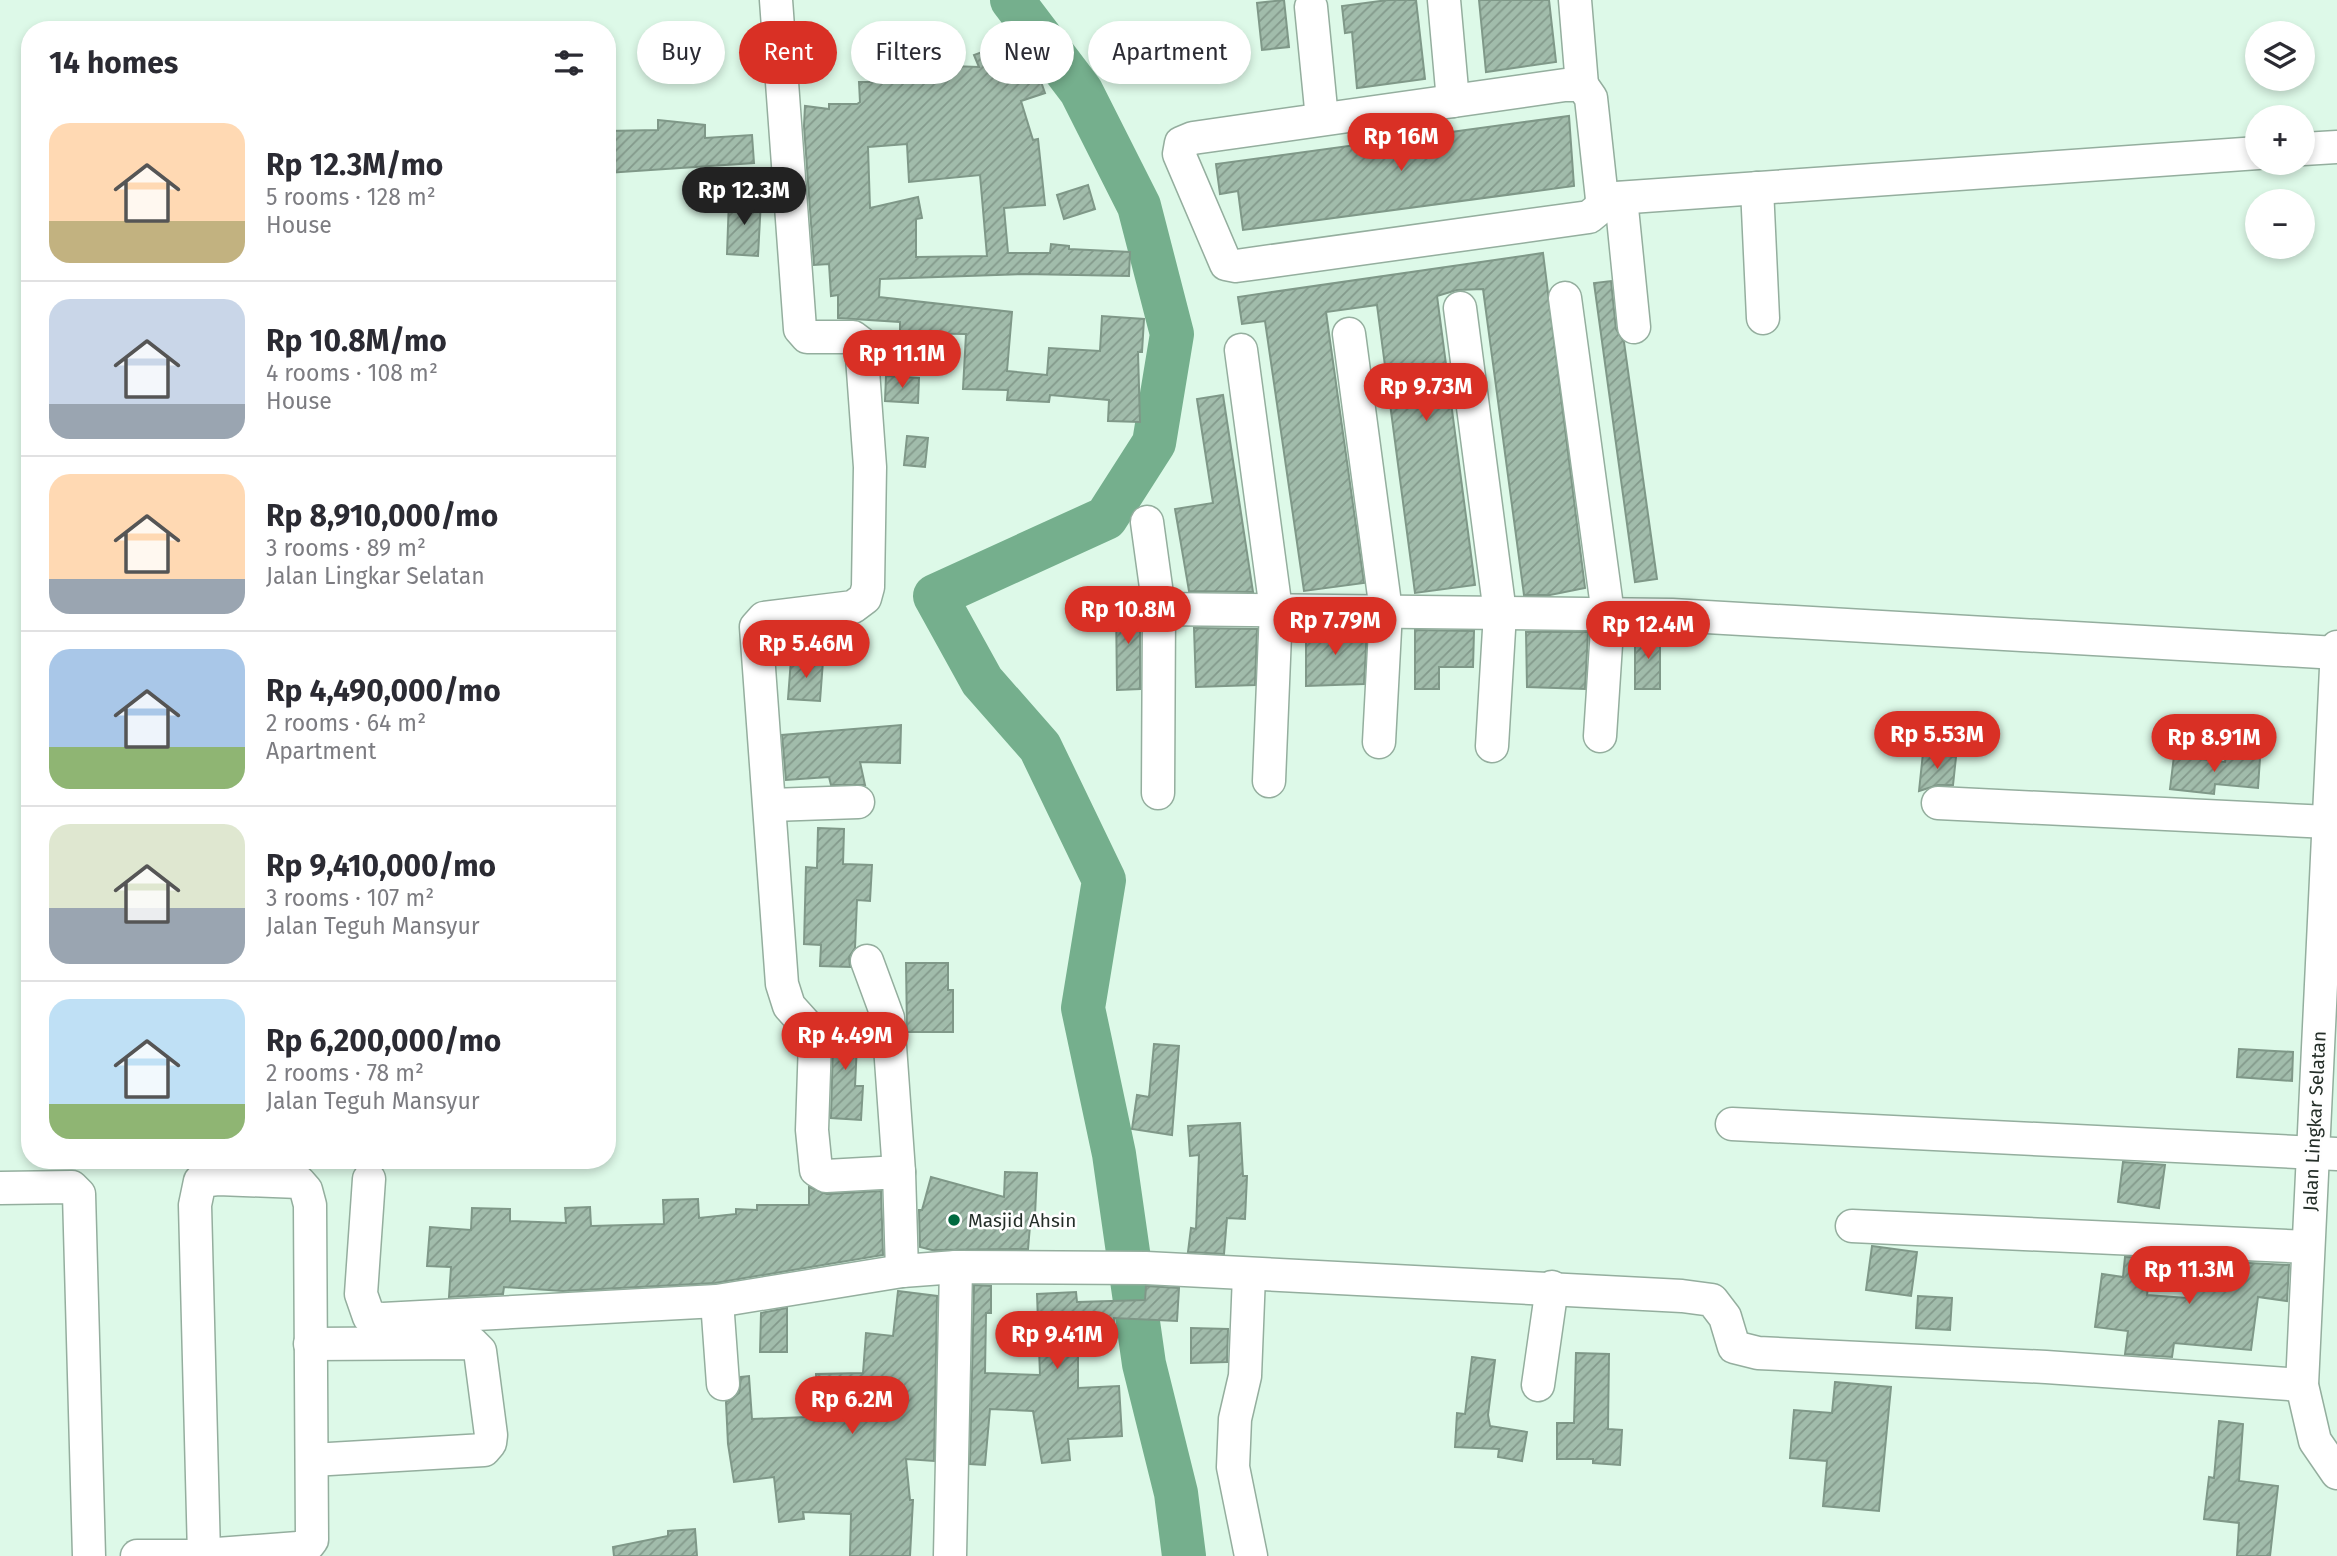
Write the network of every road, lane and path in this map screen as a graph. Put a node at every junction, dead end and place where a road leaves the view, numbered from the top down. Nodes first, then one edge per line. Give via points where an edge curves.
1 (776, 0) edge
2 (1444, 0) edge
3 (1575, 0) edge
4 (1311, 7) dead end
5 (1583, 85) junction
6 (1453, 101) junction
7 (1322, 119) junction
8 (2337, 147) edge
9 (2315, 148) edge
10 (2245, 154) edge
11 (1757, 188) junction
12 (1612, 198) junction
13 (1565, 298) dead end
14 (1460, 308) dead end
15 (1763, 318) dead end
16 (1633, 327) dead end
17 (1349, 334) dead end
18 (1241, 350) dead end
19 (1147, 522) dead end
20 (1159, 609) junction
21 (1276, 610) junction
22 (1386, 611) junction
23 (1500, 613) junction
24 (1608, 614) junction
25 (2337, 647) edge
26 (2337, 653) edge
27 (1600, 736) dead end
28 (1379, 742) dead end
29 (1492, 746) dead end
30 (1269, 781) dead end
31 (1158, 793) dead end
32 (858, 802) dead end
33 (1938, 803) dead end
34 (771, 805) junction
35 (2329, 822) junction
36 (867, 961) dead end
37 (1732, 1124) dead end
38 (2325, 1154) edge
39 (899, 1172) junction
40 (369, 1179) dead end
41 (0, 1188) edge
42 (1852, 1226) dead end
43 (2308, 1247) junction
44 (956, 1267) junction
45 (902, 1271) junction
46 (1249, 1275) junction
47 (1552, 1287) junction
48 (717, 1301) junction
49 (310, 1344) junction
50 (723, 1384) dead end
51 (1538, 1385) dead end
52 (2302, 1385) junction
53 (312, 1460) junction
54 (2337, 1473) edge
55 (204, 1555) edge
56 (89, 1556) edge
57 (137, 1556) edge
58 (950, 1556) edge
59 (1251, 1556) edge

1 - 34 street via 800,329 807,337 853,337 861,345 870,515 868,587 862,601 849,607 765,618 756,627
2 - 6 street
3 - 5 street
4 - 7 street
5 - 6 street
5 - 12 street via 1591,98
6 - 7 street
7 - 12 street via 1181,143 1178,154 1226,264 1589,217
8 - 9 street
10 - 11 street
11 - 12 street
11 - 15 street
12 - 16 street
13 - 24 street
14 - 23 street
17 - 22 street
18 - 21 street
19 - 20 street
20 - 21 street
20 - 31 street
21 - 22 street
21 - 30 street
22 - 23 street
22 - 28 street
23 - 24 street
23 - 29 street
24 - 26 street
24 - 27 street
25 - 26 street, Jalan Lingkar Selatan
26 - 35 street, Jalan Lingkar Selatan
32 - 34 street
33 - 35 street
34 - 39 street via 783,992 816,1046 812,1094 815,1168 826,1176
35 - 38 street, Jalan Lingkar Selatan
36 - 39 street via 888,1018
37 - 38 street
38 - 43 street, Jalan Lingkar Selatan
39 - 45 street
40 - 48 street via 361,1294 369,1317
41 - 56 street via 72,1187 79,1194
42 - 43 street
43 - 52 street, Jalan Lingkar Selatan
44 - 45 street
44 - 46 street via 1146,1268
44 - 58 street
45 - 48 street
46 - 47 street
46 - 59 street via 1245,1367 1235,1419 1233,1467
47 - 51 street
47 - 52 street via 1712,1300 1725,1317 1734,1347 1758,1353
48 - 50 street
49 - 53 street
49 - 53 street via 472,1343 480,1351 491,1435 484,1450
49 - 55 street via 310,1205 304,1186 287,1180 200,1181 195,1205
52 - 54 street, Jalan Lingkar Selatan via 2315,1441
53 - 55 street via 309,1544
55 - 57 street

